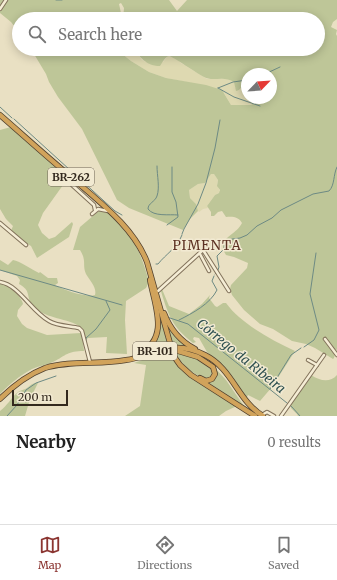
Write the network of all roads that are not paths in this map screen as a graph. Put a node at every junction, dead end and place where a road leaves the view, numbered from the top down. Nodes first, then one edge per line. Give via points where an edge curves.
1 (6, 0) edge
2 (0, 9) edge
3 (0, 115) edge
4 (62, 170) junction
5 (95, 210) junction
6 (109, 211) junction
7 (92, 214) dead end
8 (0, 223) edge
9 (138, 244) junction
10 (26, 245) dead end
11 (143, 251) junction
12 (200, 254) junction
13 (145, 259) junction
14 (209, 271) dead end
15 (0, 282) edge
16 (158, 291) junction
17 (229, 291) dead end
18 (324, 339) dead end
19 (169, 344) junction
20 (175, 353) junction
21 (324, 355) dead end
22 (337, 355) edge
23 (214, 360) junction
24 (308, 360) dead end
25 (90, 362) junction
26 (99, 362) junction
27 (317, 365) junction
28 (0, 399) edge
29 (0, 403) edge
30 (255, 416) edge
31 (261, 416) edge
32 (274, 416) edge
33 (281, 416) edge

1 - 2 street
3 - 4 highway, BR-262
4 - 5 street
4 - 6 highway, BR-262
5 - 6 street
5 - 7 street
6 - 9 highway, BR-262
8 - 10 street
9 - 11 highway, BR-262
9 - 13 highway, BR-262
11 - 16 highway, BR-262
11 - 19 highway, BR-262
12 - 14 street
12 - 16 street
12 - 17 street via 203,250
13 - 19 highway, BR-262
13 - 26 highway, BR-262 via 159,327 152,345 141,353 127,358
15 - 25 street via 8,284 33,310 50,322 79,328
16 - 23 highway, BR-262 via 166,318 174,331 185,343
18 - 22 street
19 - 20 highway, BR-262, bridge
20 - 20 highway, BR-262 via 186,369 203,380 213,378 215,372 208,362 198,357
20 - 29 highway, BR-101 via 159,353 125,363 49,369 24,381
20 - 30 highway, BR-262 via 180,365 191,375
20 - 31 highway, BR-101 via 197,354 213,363 246,406
21 - 27 street
23 - 26 highway, BR-101 via 194,351 173,348 125,361
23 - 31 highway, BR-101 via 248,404
24 - 27 street
25 - 26 highway, BR-101
25 - 28 highway, BR-101 via 58,365 38,371 17,383
27 - 33 street
31 - 32 street via 267,412

